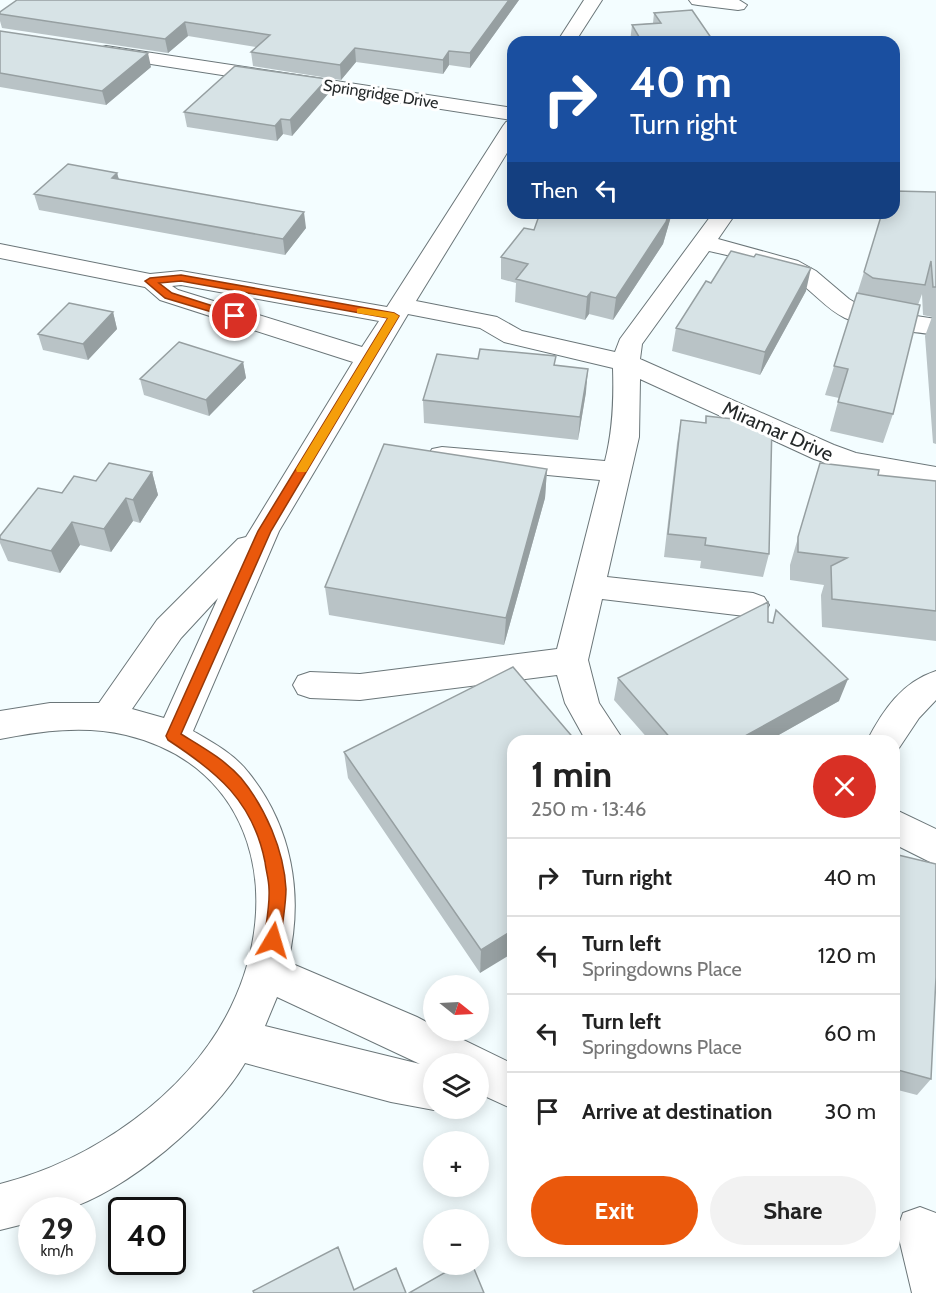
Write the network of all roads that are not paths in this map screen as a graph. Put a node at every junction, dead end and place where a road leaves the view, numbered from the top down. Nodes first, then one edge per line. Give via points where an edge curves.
1 (592, 0) edge
2 (698, 0) edge
3 (738, 5) dead end
4 (570, 36) edge
5 (82, 49) edge
6 (507, 113) edge
7 (507, 136) edge
8 (720, 219) edge
9 (703, 242) junction
10 (0, 251) edge
11 (150, 281) junction
12 (395, 315) junction
13 (936, 327) edge
14 (368, 358) junction
15 (626, 363) junction
16 (413, 453) edge
17 (618, 472) junction
18 (936, 477) edge
19 (264, 531) junction
20 (588, 586) junction
21 (753, 605) dead end
22 (571, 660) junction
23 (936, 684) edge
24 (310, 685) dead end
25 (108, 717) junction
26 (0, 725) edge
27 (601, 735) edge
28 (889, 735) edge
29 (173, 736) junction
30 (900, 828) edge
31 (936, 848) edge
32 (267, 973) junction
33 (237, 1040) junction
34 (443, 1053) edge
35 (489, 1075) edge
36 (507, 1084) edge
37 (423, 1086) edge
38 (489, 1098) edge
39 (507, 1101) edge
40 (0, 1207) edge
41 (917, 1228) edge
42 (936, 1292) edge

1 - 4 street
2 - 3 street
5 - 6 street, Springridge Drive
7 - 12 street
8 - 9 street
9 - 13 street via 785,265 817,283 841,306 854,312
9 - 15 street via 629,344
10 - 11 street
11 - 12 street, Miramar Drive via 181,278
11 - 14 street via 169,295
12 - 14 street
12 - 15 street, Miramar Drive via 479,340 513,337
14 - 19 street
15 - 17 street via 628,400
15 - 18 street, Miramar Drive via 824,452 852,462
16 - 17 street
17 - 20 street
19 - 25 street via 169,629
19 - 29 street
20 - 21 street
20 - 22 street
22 - 24 street via 360,687
22 - 27 street via 586,716
23 - 28 street via 915,697
25 - 26 street via 65,716
25 - 29 street
29 - 32 street via 211,760 235,782 254,810 269,844 278,889
30 - 31 street
32 - 33 street
32 - 34 street
33 - 37 street
33 - 40 street via 198,1091 148,1137 98,1170 46,1195
35 - 36 street
38 - 39 street
41 - 42 street

